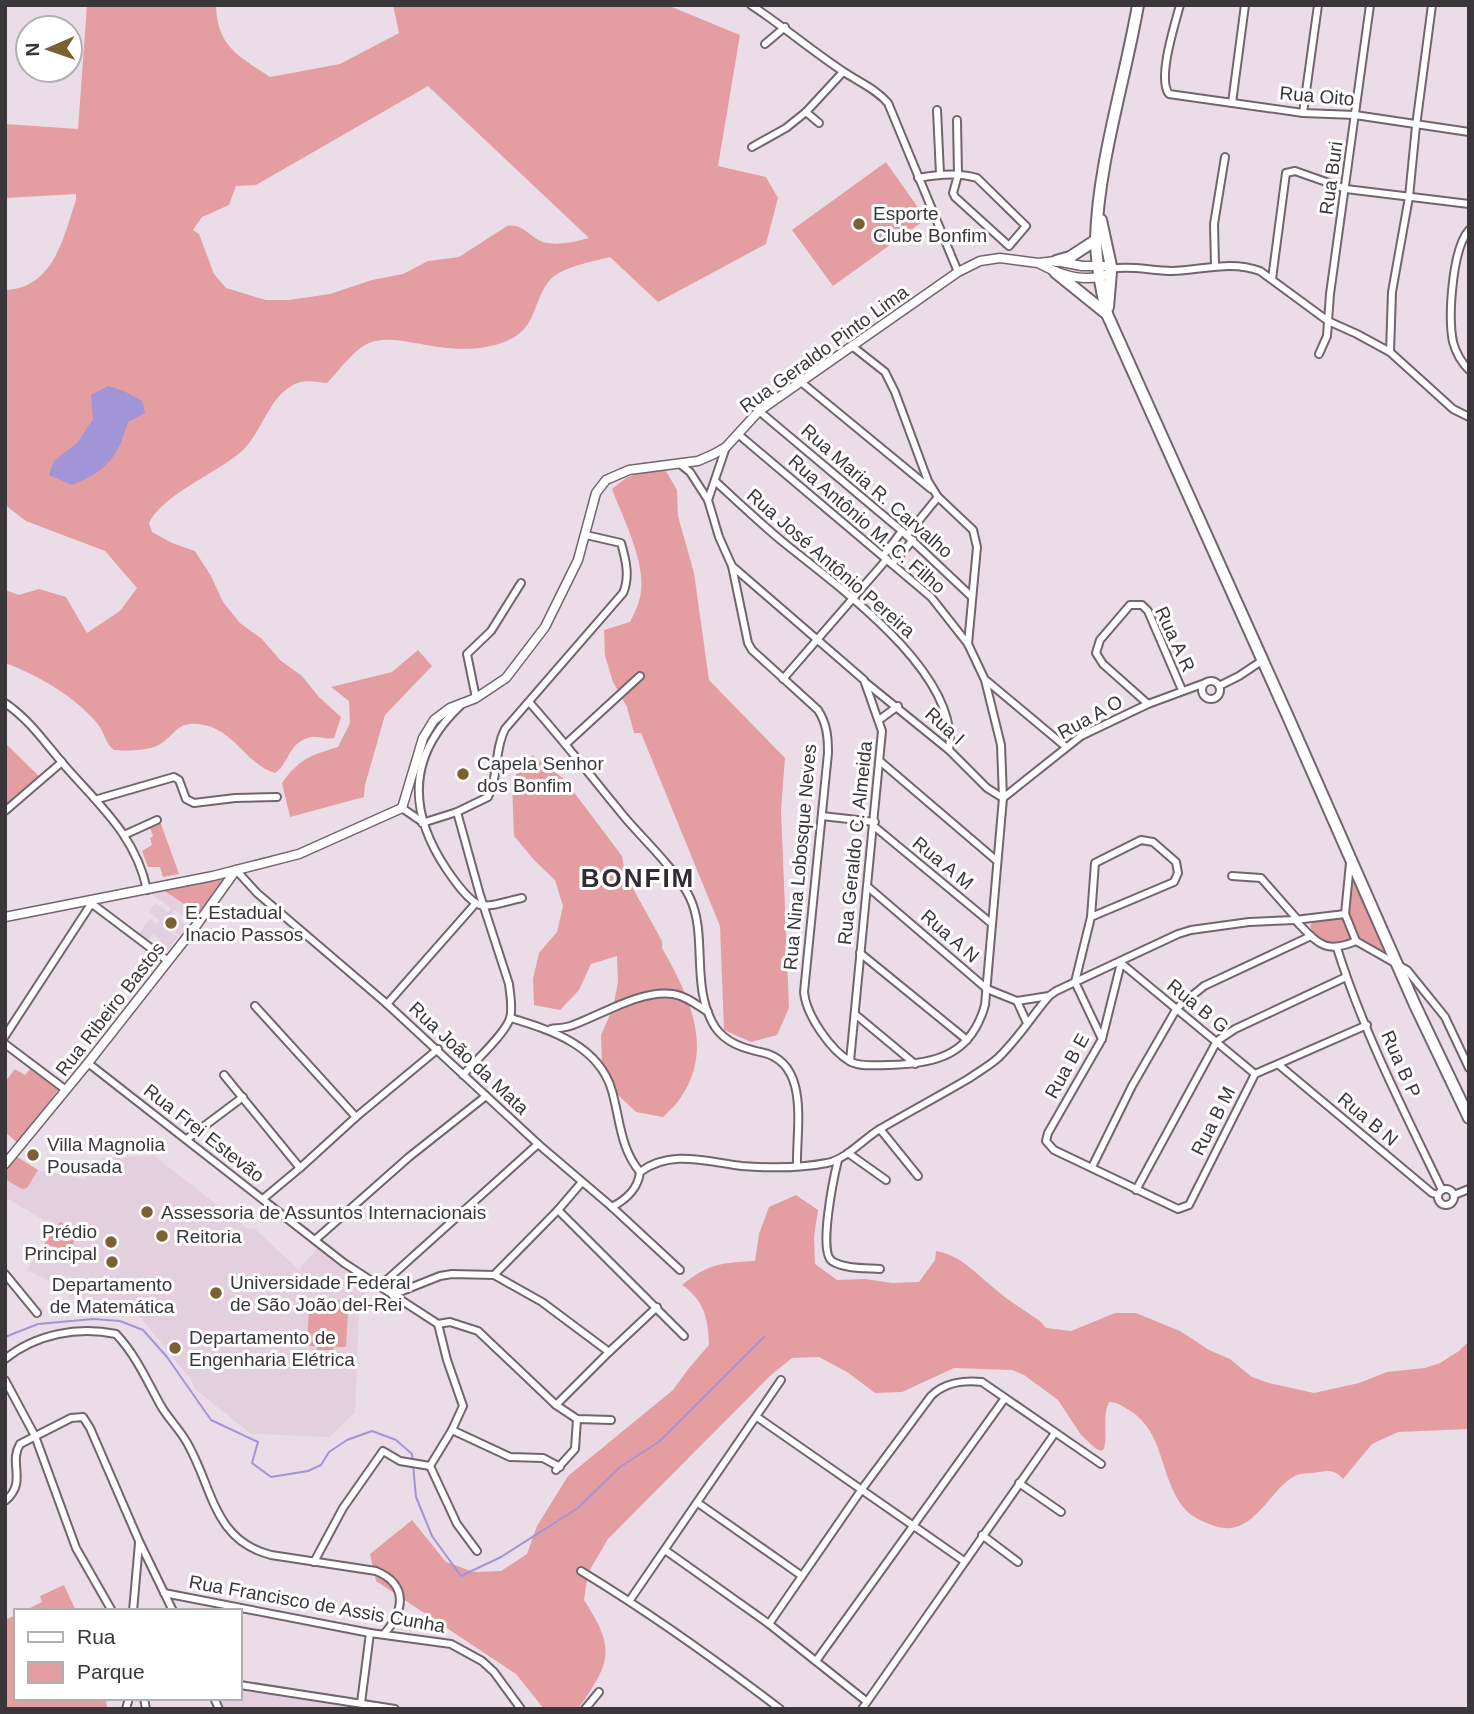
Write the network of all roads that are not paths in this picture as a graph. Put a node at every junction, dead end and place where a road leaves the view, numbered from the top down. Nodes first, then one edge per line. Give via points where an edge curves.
1 (751, 5) edge
2 (1138, 5) edge
3 (1180, 5) edge
4 (1245, 5) edge
5 (1318, 5) edge
6 (1370, 5) edge
7 (1432, 5) edge
8 (785, 27) junction
9 (765, 44) dead end
10 (844, 72) junction
11 (1232, 103) junction
12 (937, 110) dead end
13 (806, 111) junction
14 (1303, 113) junction
15 (1355, 116) junction
16 (957, 120) dead end
17 (819, 123) dead end
18 (1416, 126) junction
19 (1469, 132) edge
20 (752, 147) dead end
21 (1225, 157) dead end
22 (940, 174) junction
23 (958, 175) junction
24 (918, 178) junction
25 (1346, 189) junction
26 (1409, 197) junction
27 (1469, 204) edge
28 (1099, 210) junction
29 (1469, 230) edge
30 (1096, 240) junction
31 (1097, 265) junction
32 (1216, 265) junction
33 (1056, 267) junction
34 (1111, 269) junction
35 (958, 272) junction
36 (1099, 278) junction
37 (1272, 279) junction
38 (1107, 314) junction
39 (1328, 321) junction
40 (852, 346) junction
41 (1390, 352) junction
42 (1319, 354) dead end
43 (1469, 370) edge
44 (801, 382) junction
45 (759, 411) junction
46 (1469, 416) edge
47 (738, 434) junction
48 (726, 447) junction
49 (680, 464) junction
50 (715, 481) junction
51 (937, 495) junction
52 (708, 500) junction
53 (586, 535) junction
54 (908, 535) junction
55 (887, 560) junction
56 (732, 566) junction
57 (521, 583) dead end
58 (972, 597) junction
59 (853, 598) junction
60 (817, 638) junction
61 (968, 644) junction
62 (1263, 660) junction
63 (640, 676) dead end
64 (783, 679) junction
65 (864, 680) junction
66 (985, 680) junction
67 (1205, 683) junction
68 (1219, 686) junction
69 (1190, 688) junction
70 (1182, 690) junction
71 (1203, 693) junction
72 (1004, 694) junction
73 (476, 698) junction
74 (528, 702) junction
75 (5, 703) edge
76 (463, 703) junction
77 (993, 704) junction
78 (1148, 704) junction
79 (898, 706) junction
80 (879, 720) junction
81 (567, 744) junction
82 (1066, 747) junction
83 (949, 750) junction
84 (62, 762) junction
85 (881, 762) junction
86 (277, 797) dead end
87 (1003, 798) junction
88 (98, 799) junction
89 (401, 808) junction
90 (5, 811) edge
91 (457, 812) junction
92 (822, 816) junction
93 (157, 820) dead end
94 (422, 822) junction
95 (875, 824) junction
96 (124, 835) junction
97 (997, 860) junction
98 (1350, 860) junction
99 (236, 870) junction
100 (1232, 876) dead end
101 (868, 887) junction
102 (146, 890) junction
103 (522, 898) dead end
104 (92, 902) junction
105 (479, 904) junction
106 (1345, 914) junction
107 (1091, 917) junction
108 (5, 918) edge
109 (1297, 920) junction
110 (991, 923) junction
111 (1311, 936) junction
112 (1356, 941) junction
113 (1337, 948) junction
114 (860, 953) junction
115 (168, 961) junction
116 (1121, 963) junction
117 (1396, 963) junction
118 (1346, 977) junction
119 (1075, 982) junction
120 (987, 989) junction
121 (1049, 996) junction
122 (1017, 1001) junction
123 (387, 1004) junction
124 (255, 1006) dead end
125 (1177, 1008) junction
126 (708, 1012) junction
127 (856, 1015) junction
128 (511, 1018) junction
129 (1027, 1023) junction
130 (1367, 1025) junction
131 (571, 1026) junction
132 (549, 1029) junction
133 (5, 1036) edge
134 (1102, 1039) junction
135 (570, 1040) junction
136 (967, 1040) junction
137 (1217, 1041) junction
138 (5, 1044) edge
139 (438, 1049) junction
140 (850, 1061) junction
141 (88, 1063) junction
142 (915, 1065) junction
143 (1279, 1065) junction
144 (1469, 1069) edge
145 (1255, 1074) junction
146 (224, 1075) dead end
147 (463, 1075) junction
148 (66, 1090) junction
149 (486, 1096) junction
150 (243, 1097) junction
151 (356, 1117) junction
152 (1469, 1118) edge
153 (880, 1129) junction
154 (187, 1139) junction
155 (538, 1144) junction
156 (848, 1153) junction
157 (838, 1160) junction
158 (5, 1164) edge
159 (797, 1166) junction
160 (1091, 1167) junction
161 (300, 1168) junction
162 (639, 1172) junction
163 (918, 1176) dead end
164 (887, 1180) dead end
165 (582, 1182) junction
166 (1469, 1189) edge
167 (1136, 1190) junction
168 (1440, 1192) junction
169 (1454, 1195) junction
170 (264, 1198) junction
171 (612, 1207) junction
172 (558, 1210) junction
173 (315, 1240) junction
174 (880, 1269) dead end
175 (680, 1270) dead end
176 (5, 1274) edge
177 (494, 1275) junction
178 (379, 1287) junction
179 (392, 1294) junction
180 (657, 1307) junction
181 (37, 1313) dead end
182 (438, 1324) junction
183 (684, 1336) dead end
184 (609, 1352) junction
185 (5, 1359) edge
186 (5, 1380) edge
187 (781, 1380) dead end
188 (1005, 1398) junction
189 (556, 1405) junction
190 (757, 1417) junction
191 (577, 1419) junction
192 (611, 1420) dead end
193 (452, 1430) junction
194 (1055, 1433) junction
195 (35, 1436) junction
196 (1101, 1464) dead end
197 (430, 1466) junction
198 (1019, 1483) junction
199 (862, 1489) junction
200 (5, 1501) edge
201 (698, 1503) junction
202 (1061, 1513) dead end
203 (912, 1526) junction
204 (982, 1535) junction
205 (139, 1541) junction
206 (477, 1550) dead end
207 (665, 1550) junction
208 (964, 1560) junction
209 (314, 1562) junction
210 (1018, 1562) dead end
211 (581, 1571) dead end
212 (803, 1576) junction
213 (164, 1592) junction
214 (629, 1600) junction
215 (112, 1609) edge
216 (133, 1609) edge
217 (172, 1609) edge
218 (769, 1624) junction
219 (370, 1633) junction
220 (384, 1634) junction
221 (816, 1661) junction
222 (242, 1685) edge
223 (599, 1692) dead end
224 (866, 1701) junction
225 (361, 1703) junction
226 (395, 1709) edge
227 (521, 1709) edge
228 (585, 1709) edge
229 (780, 1709) edge
230 (862, 1709) edge

1 - 8 street
2 - 28 highway
3 - 11 street, Rua Oito via 1164,88 1173,95
4 - 11 street
5 - 14 street
6 - 15 street, Rua Buri
7 - 18 street
8 - 9 street
8 - 10 street
10 - 13 street
10 - 24 street via 876,91 892,110
11 - 14 street, Rua Oito
12 - 22 street
13 - 17 street
13 - 20 street
14 - 15 street, Rua Oito
15 - 18 street, Rua Oito
15 - 25 street, Rua Buri
16 - 23 street
18 - 19 street, Rua Oito
18 - 26 street
21 - 32 street via 1214,223
22 - 23 street
22 - 24 street
23 - 23 street via 955,197 1009,246 1027,226 977,178
24 - 35 street
25 - 26 street
25 - 37 street via 1295,171 1286,173
25 - 39 street, Rua Buri
26 - 27 street
26 - 41 street via 1392,292
28 - 30 highway
28 - 34 highway
29 - 43 street via 1455,266 1451,318 1456,353
30 - 31 highway
30 - 33 highway
31 - 33 main road
31 - 34 main road
31 - 36 highway
32 - 34 street via 1171,271
32 - 37 street via 1247,266
33 - 35 main road, Rua Geraldo Pinto Lima via 1000,258
33 - 36 main road via 1081,278
33 - 38 highway
34 - 36 main road
34 - 38 highway
35 - 40 main road, Rua Geraldo Pinto Lima
36 - 38 highway
37 - 39 street
38 - 62 highway
39 - 41 street
39 - 42 street, Rua Buri
40 - 44 main road, Rua Geraldo Pinto Lima
40 - 51 street via 885,372
41 - 46 street via 1453,409
44 - 45 main road, Rua Geraldo Pinto Lima
44 - 51 street
45 - 47 main road, Rua Geraldo Pinto Lima
45 - 54 street, Rua Maria R. Carvalho
47 - 48 main road, Rua Geraldo Pinto Lima
47 - 55 street, Rua Antônio M. C. Filho
48 - 49 main road, Rua Geraldo Pinto Lima
48 - 50 street
49 - 52 street, Rua Nina Lobosque Neves
49 - 53 main road, Rua Geraldo Pinto Lima via 621,472 607,480 596,493
50 - 52 street
50 - 59 street, Rua José Antônio Pereira
51 - 54 street
51 - 58 street via 969,524 976,538
52 - 56 street, Rua Nina Lobosque Neves
53 - 73 main road via 537,640 506,678
53 - 74 street via 621,543 627,583 615,603
54 - 55 street
54 - 55 street
54 - 58 street, Rua Maria R. Carvalho
55 - 59 street
55 - 61 street, Rua Antônio M. C. Filho via 931,597
56 - 60 street, Rua Geraldo C. Almeida
56 - 64 street, Rua Nina Lobosque Neves via 748,642
57 - 73 street via 491,631 467,654
58 - 61 street
59 - 60 street
59 - 83 street, Rua José Antônio Pereira via 910,653 936,692 951,741
60 - 64 street
60 - 65 street, Rua Geraldo C. Almeida
61 - 66 street, Rua Antônio M. C. Filho
62 - 68 street
62 - 98 highway
63 - 81 street
64 - 92 street, Rua Nina Lobosque Neves via 824,719 828,753
65 - 79 street, Rua I
65 - 80 street, Rua Geraldo C. Almeida
66 - 72 street
66 - 77 street, Rua Antônio M. C. Filho
67 - 68 street
67 - 69 street, Rua A O
67 - 71 street
68 - 71 street via 1214,697
69 - 70 street, Rua A O
69 - 71 street
70 - 78 street, Rua A O
70 - 78 street, Rua A R via 1148,611 1138,604 1127,607 1100,640 1097,656
72 - 77 street
72 - 82 street
73 - 76 main road
74 - 81 street
74 - 91 street via 502,735 488,797
75 - 84 street via 24,717
76 - 89 main road via 441,714 428,730
76 - 94 street via 443,723 429,749 419,788
77 - 87 street, Rua Antônio M. C. Filho via 1002,745
78 - 82 street, Rua A O
79 - 80 street
79 - 83 street, Rua I
80 - 85 street, Rua Geraldo C. Almeida
81 - 126 street via 691,900
82 - 87 street, Rua A O
83 - 87 street, Rua I
84 - 88 street
84 - 90 street
85 - 95 street, Rua Geraldo C. Almeida
85 - 97 street
86 - 88 street via 194,803 186,799 174,777
87 - 97 street, Rua Antônio M. C. Filho
88 - 96 street
89 - 94 street
89 - 99 main road via 299,854
91 - 94 street
91 - 105 street
92 - 95 street
92 - 140 street, Rua Nina Lobosque Neves via 805,1002 816,1026
93 - 96 street
94 - 105 street via 453,879
95 - 101 street, Rua Geraldo C. Almeida
95 - 110 street, Rua A M
96 - 102 street via 138,858
97 - 110 street, Rua Antônio M. C. Filho
98 - 106 street
98 - 117 highway
99 - 102 main road
99 - 115 main road, Rua Ribeiro Bastos
99 - 123 street, Rua João da Mata
100 - 109 street via 1261,878
101 - 114 street, Rua Geraldo C. Almeida
101 - 120 street, Rua A N
102 - 104 main road
103 - 105 street
104 - 108 main road
104 - 115 street
104 - 133 street
105 - 123 street
105 - 128 street via 509,984
106 - 109 street
106 - 112 street
107 - 107 street via 1095,863 1145,840 1177,862 1178,873 1169,884
107 - 119 street
109 - 111 street
109 - 116 street via 1191,930
110 - 120 street, Rua Antônio M. C. Filho
111 - 113 street
111 - 125 street via 1204,986
112 - 113 street
112 - 117 street
113 - 118 street, Rua B P
114 - 127 street, Rua Geraldo C. Almeida
114 - 136 street
115 - 141 main road, Rua Ribeiro Bastos
116 - 119 street
116 - 125 street, Rua B G
116 - 134 street, Rua B E
117 - 144 street via 1440,1008
117 - 152 highway
118 - 130 street, Rua B P
118 - 137 street
119 - 121 street
119 - 134 street
120 - 122 street, Rua A N
120 - 136 street, Rua Antônio M. C. Filho via 981,1020
121 - 122 street
121 - 129 street
122 - 129 street
123 - 139 street, Rua João da Mata
124 - 151 street
125 - 137 street, Rua B G
125 - 160 street
126 - 131 street via 680,996 655,995
126 - 159 street via 716,1029 735,1045 775,1055 785,1063 797,1091
127 - 140 street, Rua Geraldo C. Almeida
127 - 142 street
128 - 132 street
128 - 147 street
129 - 153 street via 990,1065
130 - 143 street, Rua B M
130 - 168 street, Rua B P
131 - 132 street
131 - 135 street
132 - 135 street
134 - 160 street, Rua B E via 1046,1141 1054,1150
135 - 162 street via 582,1048 608,1082 620,1133
136 - 142 street via 938,1060
137 - 145 street, Rua B G
137 - 167 street
138 - 148 street
139 - 147 street, Rua João da Mata
139 - 151 street
140 - 142 street via 871,1066
141 - 148 main road, Rua Ribeiro Bastos
141 - 154 street, Rua Frei Estevão
143 - 145 street, Rua B M
143 - 168 street, Rua B N via 1432,1193
145 - 167 street, Rua B M via 1189,1205 1178,1209
146 - 150 street
147 - 149 street, Rua João da Mata
148 - 158 main road, Rua Ribeiro Bastos
149 - 155 street, Rua João da Mata
149 - 173 street
150 - 154 street
150 - 161 street
151 - 161 street
153 - 156 street
153 - 163 street
154 - 170 street, Rua Frei Estevão
155 - 165 street, Rua João da Mata
155 - 178 street
156 - 157 street
156 - 164 street
157 - 159 street
157 - 174 street via 829,1210 828,1256 834,1262
159 - 162 street via 752,1166 689,1157 651,1164
160 - 167 street
161 - 170 street
162 - 171 street via 634,1190
165 - 171 street, Rua João da Mata
165 - 172 street
166 - 169 street
168 - 169 street via 1450,1189
168 - 169 street via 1445,1205
170 - 173 street, Rua Frei Estevão
171 - 175 street, Rua João da Mata
172 - 177 street
172 - 180 street
173 - 178 street, Rua Frei Estevão
176 - 181 street
177 - 179 street via 452,1274
177 - 184 street via 542,1302
178 - 179 street, Rua Frei Estevão
179 - 182 street, Rua Frei Estevão
180 - 183 street
180 - 184 street
182 - 189 street via 450,1322 478,1331
182 - 193 street via 463,1403
184 - 189 street
185 - 209 street via 50,1335 99,1330 116,1334 186,1441 217,1514 237,1539 260,1552
186 - 195 street
187 - 190 street
188 - 194 street
188 - 199 street via 982,1382 944,1386 931,1396
188 - 203 street
189 - 191 street
190 - 199 street
190 - 201 street
191 - 192 street
191 - 193 street via 575,1449 558,1468 543,1458 510,1457
193 - 197 street
194 - 196 street
194 - 198 street
195 - 200 street via 18,1447 17,1486
195 - 205 street via 83,1417
195 - 215 street via 76,1548
197 - 206 street via 457,1524
197 - 209 street via 400,1461 382,1452 343,1508
198 - 202 street
198 - 204 street
199 - 203 street
199 - 212 street
201 - 207 street
201 - 212 street
203 - 208 street
203 - 221 street
204 - 208 street
204 - 210 street
205 - 213 street
205 - 216 street
207 - 214 street
207 - 218 street
208 - 224 street
209 - 220 street via 387,1576 400,1597 395,1621
211 - 214 street
212 - 218 street
213 - 217 street
213 - 219 street, Rua Francisco de Assis Cunha
214 - 229 street
218 - 221 street
219 - 220 street, Rua Francisco de Assis Cunha
219 - 225 street
220 - 227 street, Rua Francisco de Assis Cunha via 451,1644 467,1651 494,1672
221 - 224 street
222 - 225 street
223 - 228 street
224 - 230 street
225 - 226 street

